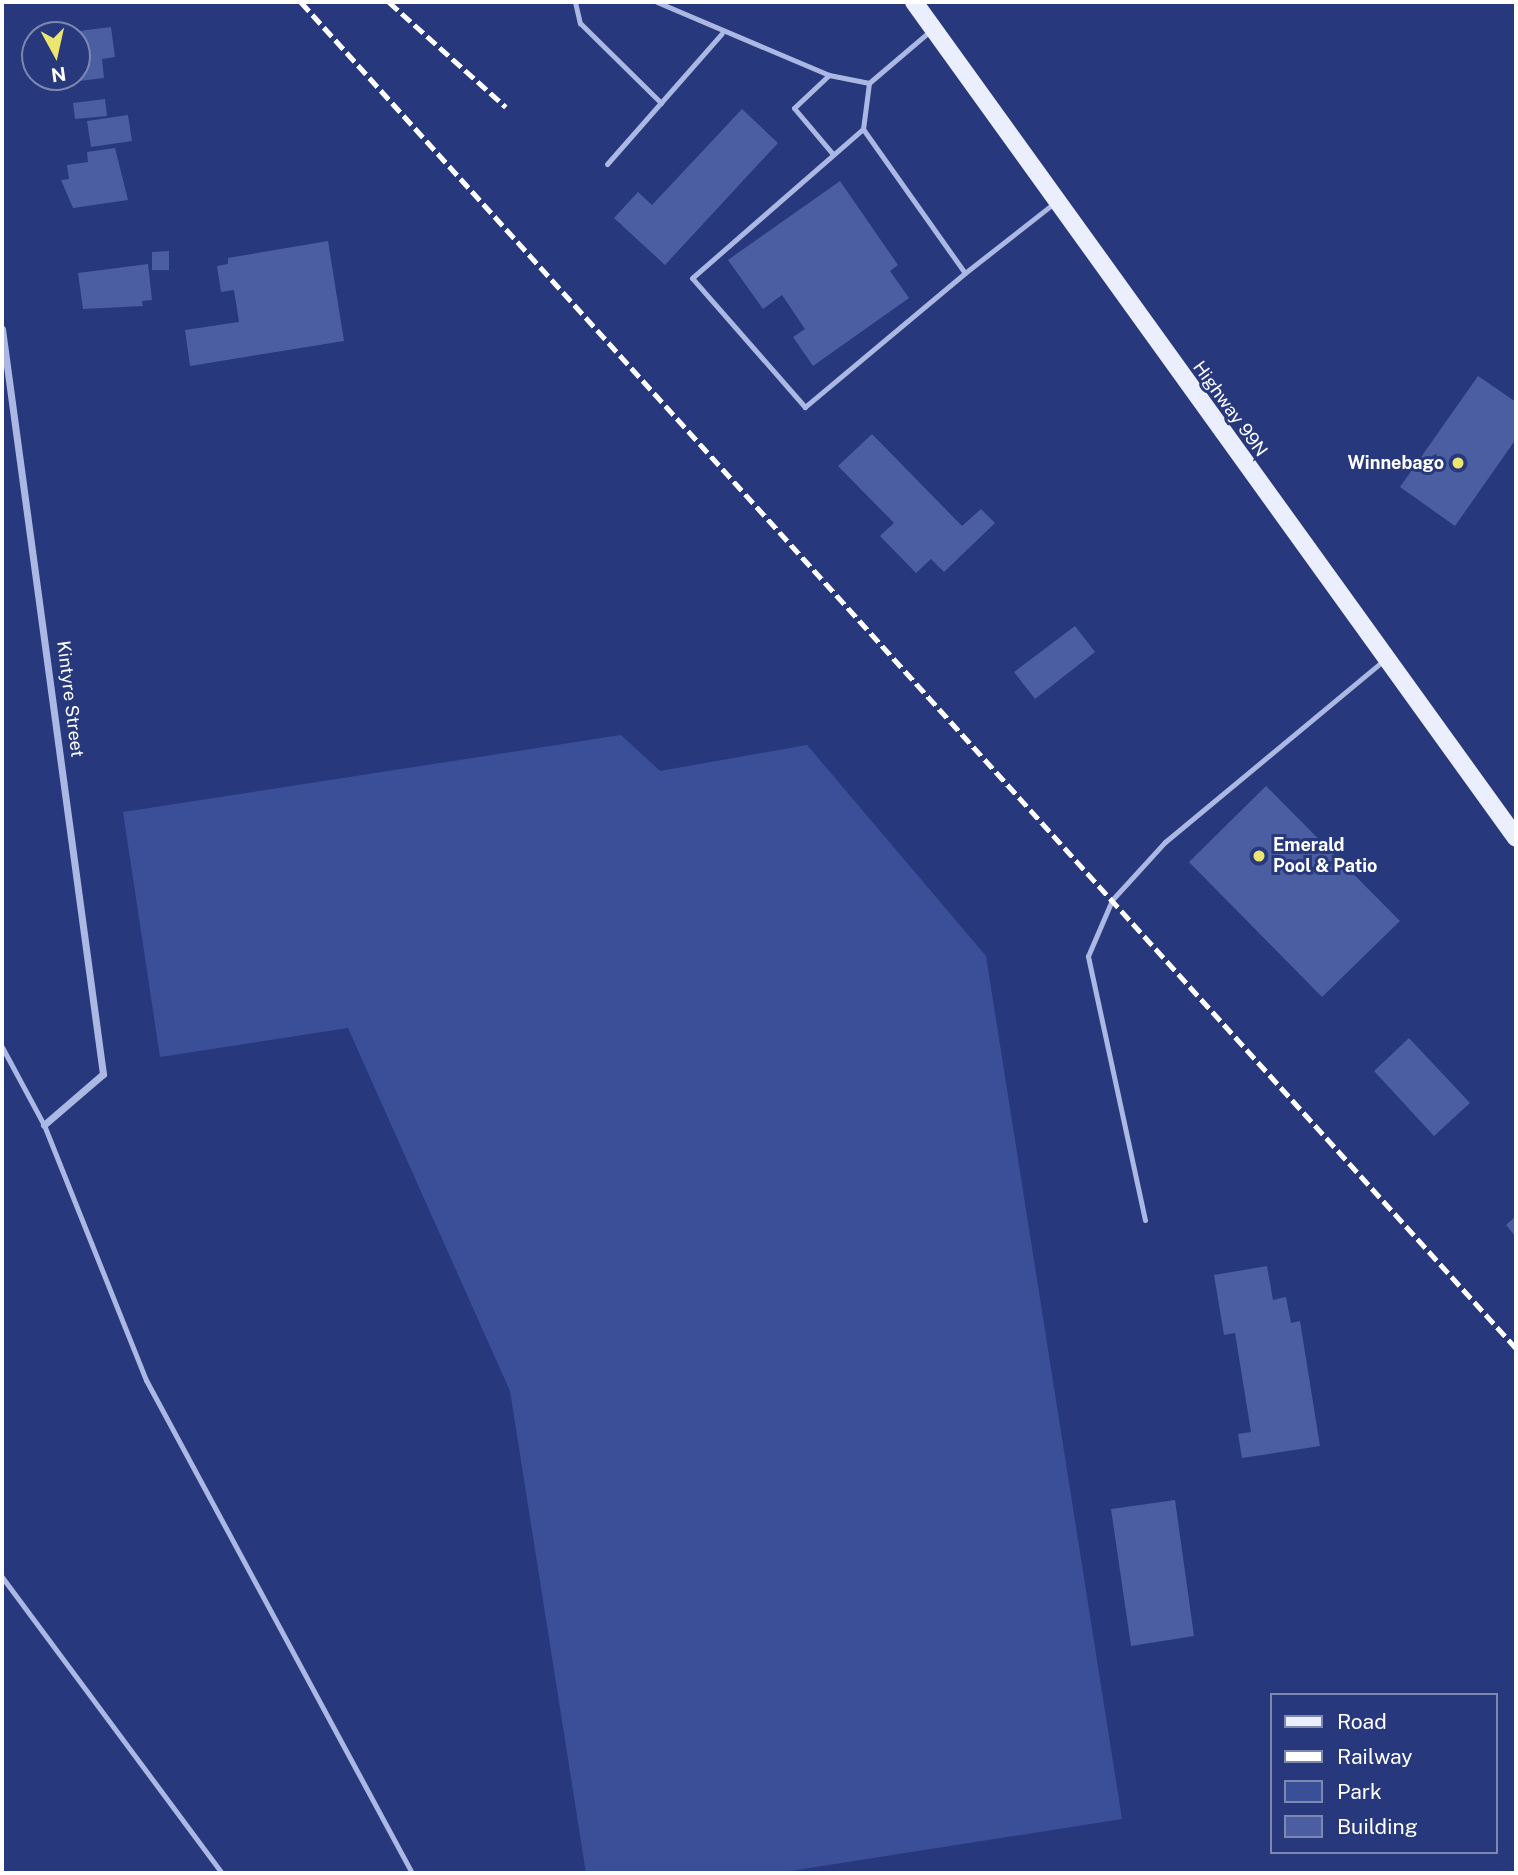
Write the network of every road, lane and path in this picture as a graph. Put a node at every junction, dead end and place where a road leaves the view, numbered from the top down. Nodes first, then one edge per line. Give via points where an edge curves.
1 (575, 2) edge
2 (657, 2) edge
3 (914, 2) edge
4 (933, 28) junction
5 (722, 33) junction
6 (829, 75) junction
7 (869, 83) junction
8 (661, 103) junction
9 (863, 129) junction
10 (832, 153) junction
11 (607, 164) dead end
12 (1055, 202) junction
13 (965, 273) junction
14 (2, 329) edge
15 (1384, 660) junction
16 (1516, 838) edge
17 (2, 1047) edge
18 (44, 1125) junction
19 (1145, 1220) dead end
20 (2, 1577) edge
21 (222, 1873) edge
22 (412, 1873) edge

1 - 8 lane via 580,23
2 - 5 lane
3 - 4 main road, Highway 99N
4 - 7 lane
4 - 12 main road, Highway 99N
5 - 6 lane
5 - 8 lane
6 - 7 lane
6 - 10 lane via 794,108
7 - 9 lane
8 - 11 lane
9 - 10 lane
9 - 13 lane
10 - 13 lane via 692,278 805,407
12 - 13 lane
12 - 15 main road, Highway 99N
14 - 18 street, Kintyre Street via 103,1074
15 - 16 main road, Highway 99N
15 - 19 lane via 1165,842 1112,900 1088,956
17 - 18 lane
18 - 22 lane via 146,1380
20 - 21 lane

